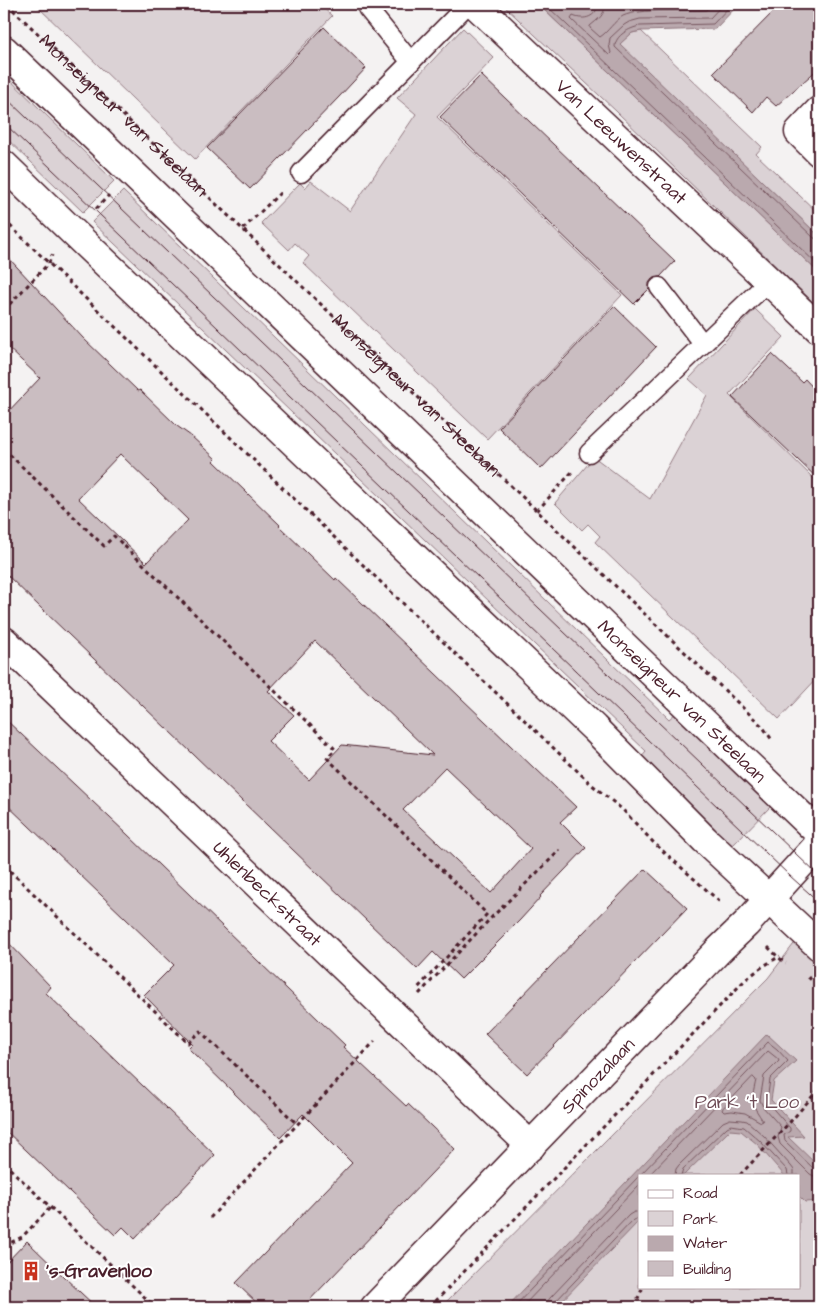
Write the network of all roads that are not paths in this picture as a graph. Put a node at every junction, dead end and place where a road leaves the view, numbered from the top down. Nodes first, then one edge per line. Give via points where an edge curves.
1 (468, 4) edge
2 (475, 4) edge
3 (367, 8) dead end
4 (4, 50) edge
5 (411, 62) junction
6 (819, 110) edge
7 (819, 152) edge
8 (4, 165) edge
9 (301, 173) road end
10 (769, 280) junction
11 (659, 287) dead end
12 (819, 329) edge
13 (703, 344) junction
14 (589, 453) road end
15 (4, 641) edge
16 (819, 833) edge
17 (819, 844) edge
18 (769, 899) junction
19 (819, 946) edge
20 (532, 1146) junction
21 (376, 1307) edge

1 - 5 lane
2 - 10 main road, Van Leeuwenstraat
3 - 5 lane
4 - 16 main road, Monseigneur van Steelaan
5 - 9 lane
6 - 7 main road via 798,132
8 - 18 main road
10 - 12 main road, Van Leeuwenstraat
10 - 13 lane
11 - 13 lane
13 - 14 lane
15 - 20 main road, Uhlenbeckstraat
17 - 18 main road, Spinozalaan
18 - 19 main road
18 - 20 main road, Spinozalaan
20 - 21 main road, Spinozalaan

